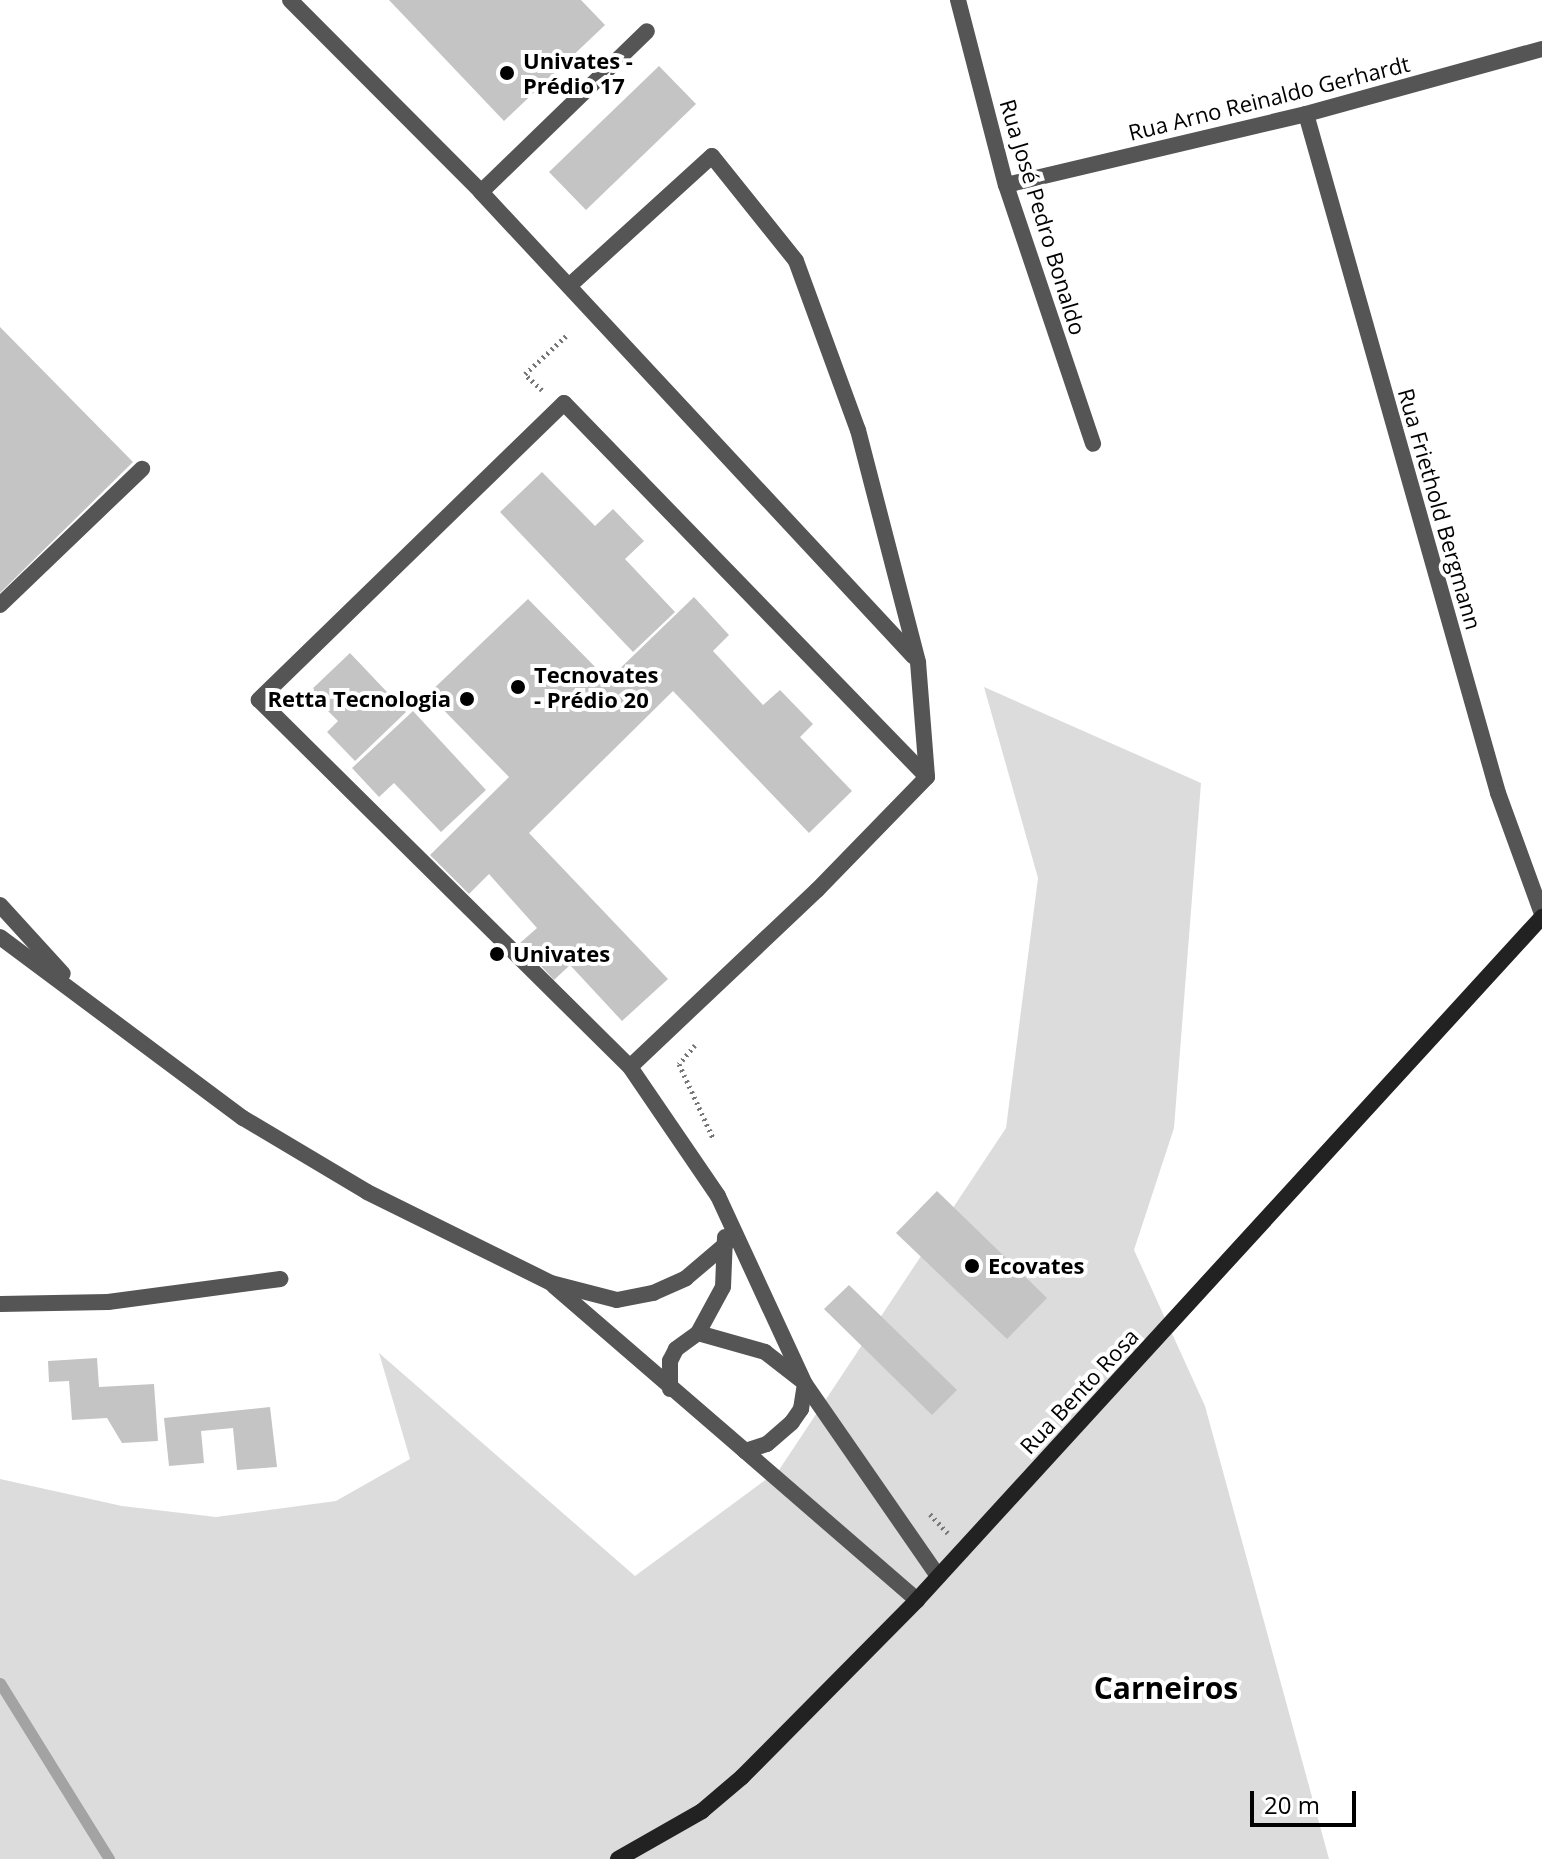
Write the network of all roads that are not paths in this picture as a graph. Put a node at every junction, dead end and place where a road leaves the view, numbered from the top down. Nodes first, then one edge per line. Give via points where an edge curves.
1 (290, 0) edge
2 (958, 0) edge
3 (647, 31) dead end
4 (1542, 49) edge
5 (1306, 114) junction
6 (1006, 185) junction
7 (481, 192) junction
8 (569, 286) junction
9 (1093, 444) dead end
10 (142, 469) dead end
11 (0, 605) edge
12 (918, 662) junction
13 (927, 777) junction
14 (0, 905) edge
15 (1542, 916) edge
16 (0, 937) edge
17 (88, 1002) junction
18 (630, 1067) junction
19 (718, 1196) junction
20 (726, 1244) junction
21 (280, 1279) dead end
22 (551, 1283) junction
23 (0, 1304) edge
24 (698, 1333) junction
25 (805, 1384) junction
26 (670, 1389) junction
27 (745, 1451) junction
28 (938, 1576) junction
29 (917, 1600) junction
30 (618, 1859) edge

1 - 7 street
2 - 6 street, Rua José Pedro Bonaldo
3 - 7 street
4 - 5 street, Rua Arno Reinaldo Gerhardt
5 - 6 street, Rua Arno Reinaldo Gerhardt
5 - 15 street, Rua Friethold Bergmann via 1498,793
6 - 9 street, Rua José Pedro Bonaldo
7 - 8 street
8 - 12 street
8 - 12 street via 712,156 796,261 858,430
10 - 11 street
12 - 13 street
13 - 18 street via 807,900
13 - 18 street via 564,403 281,678 259,700
14 - 17 street
15 - 28 main road, Rua Bento Rosa
16 - 17 street
17 - 22 street via 255,1125 367,1192
18 - 19 street
19 - 20 street
19 - 25 street
20 - 22 street via 686,1278 653,1293 617,1300
20 - 24 street via 723,1287
21 - 23 street via 108,1302
22 - 26 street
24 - 25 street via 765,1352
24 - 26 street via 676,1349
25 - 27 street via 801,1409 792,1422 767,1444
25 - 28 street
26 - 27 street
27 - 29 street
28 - 29 main road, Rua Bento Rosa
29 - 30 main road, Rua Bento Rosa via 742,1777 702,1811

